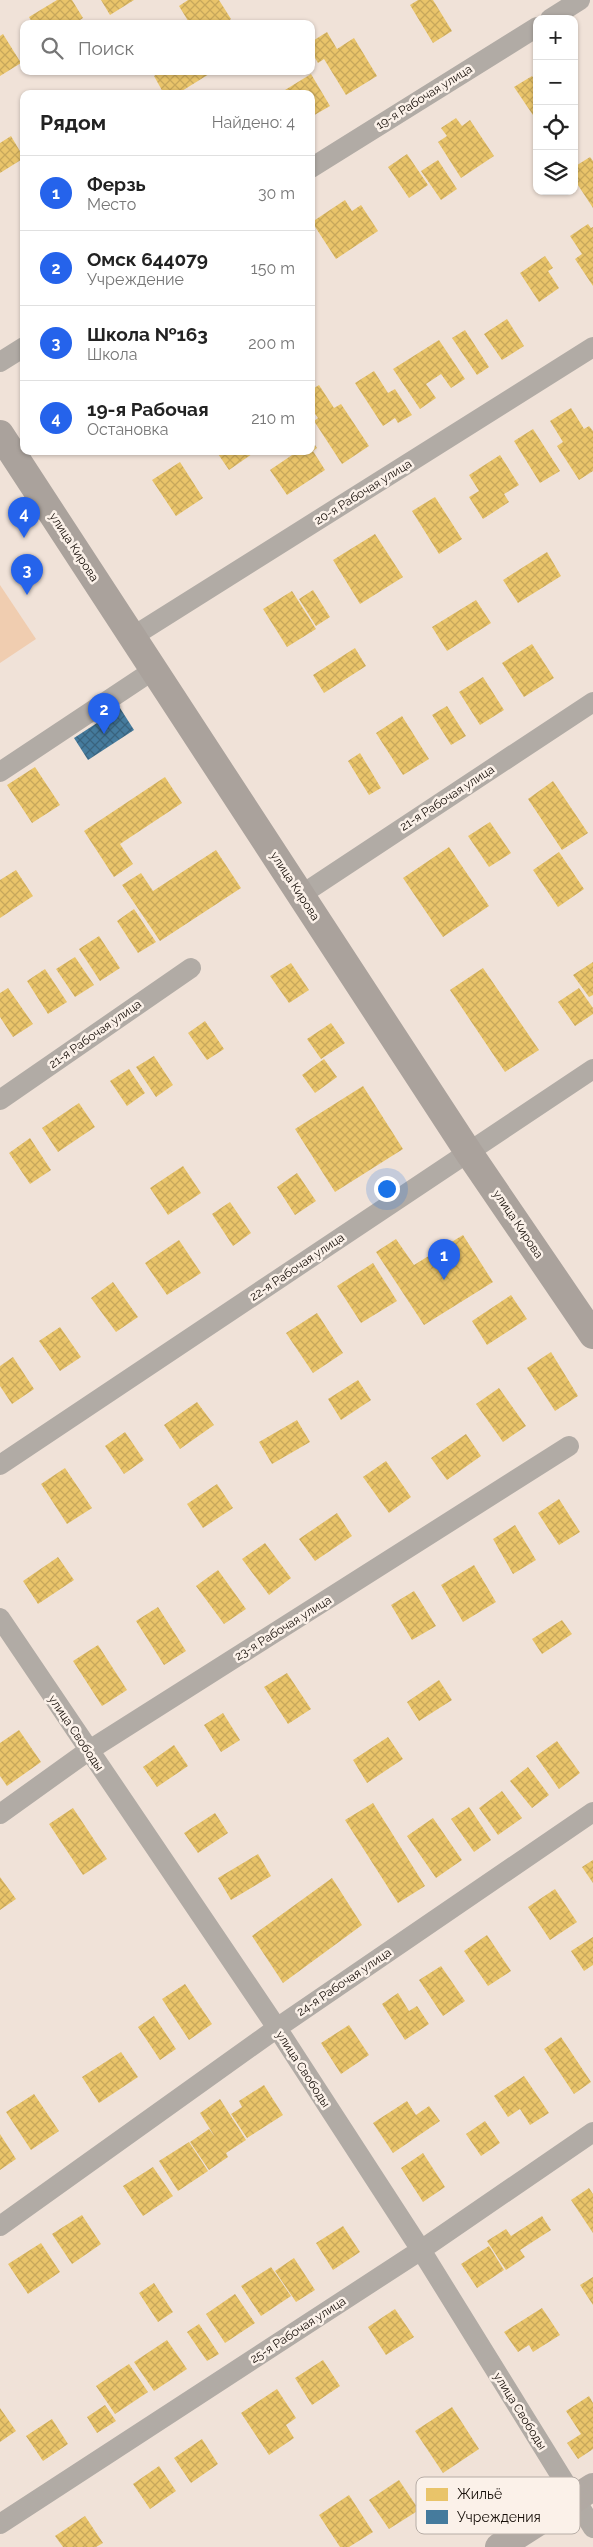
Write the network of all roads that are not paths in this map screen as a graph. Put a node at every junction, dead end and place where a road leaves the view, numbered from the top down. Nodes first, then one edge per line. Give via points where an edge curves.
1 (580, 0) edge
2 (556, 15) edge
3 (533, 29) edge
4 (315, 166) edge
5 (593, 346) edge
6 (20, 350) edge
7 (0, 362) edge
8 (0, 434) edge
9 (132, 637) junction
10 (155, 669) junction
11 (593, 702) edge
12 (0, 772) edge
13 (301, 895) junction
14 (191, 968) dead end
15 (593, 1069) edge
16 (0, 1100) edge
17 (469, 1152) junction
18 (593, 1335) edge
19 (569, 1446) dead end
20 (0, 1464) edge
21 (0, 1618) edge
22 (88, 1752) junction
23 (593, 1812) edge
24 (0, 1814) edge
25 (277, 2028) junction
26 (593, 2132) edge
27 (0, 2226) edge
28 (421, 2250) junction
29 (572, 2477) edge
30 (583, 2493) edge
31 (0, 2524) edge
32 (593, 2528) edge
33 (519, 2534) edge
34 (499, 2547) edge

1 - 2 street
3 - 4 street, 19-я Рабочая улица
5 - 9 street, 20-я Рабочая улица
6 - 7 street
8 - 9 main road, улица Кирова
9 - 10 main road, улица Кирова
10 - 12 street
10 - 13 main road, улица Кирова
11 - 13 street, 21-я Рабочая улица
13 - 17 main road, улица Кирова
14 - 16 street, 21-я Рабочая улица
15 - 17 street, 22-я Рабочая улица
17 - 18 main road, улица Кирова
17 - 20 street, 22-я Рабочая улица
19 - 22 street, 23-я Рабочая улица
21 - 22 street, улица Свободы
22 - 24 street, 23-я Рабочая улица
22 - 25 street, улица Свободы
23 - 25 street, 24-я Рабочая улица
25 - 27 street, 24-я Рабочая улица
25 - 28 street, улица Свободы
26 - 28 street, 25-я Рабочая улица
28 - 29 street, улица Свободы
28 - 31 street, 25-я Рабочая улица
30 - 32 street, улица Свободы
33 - 34 main road

